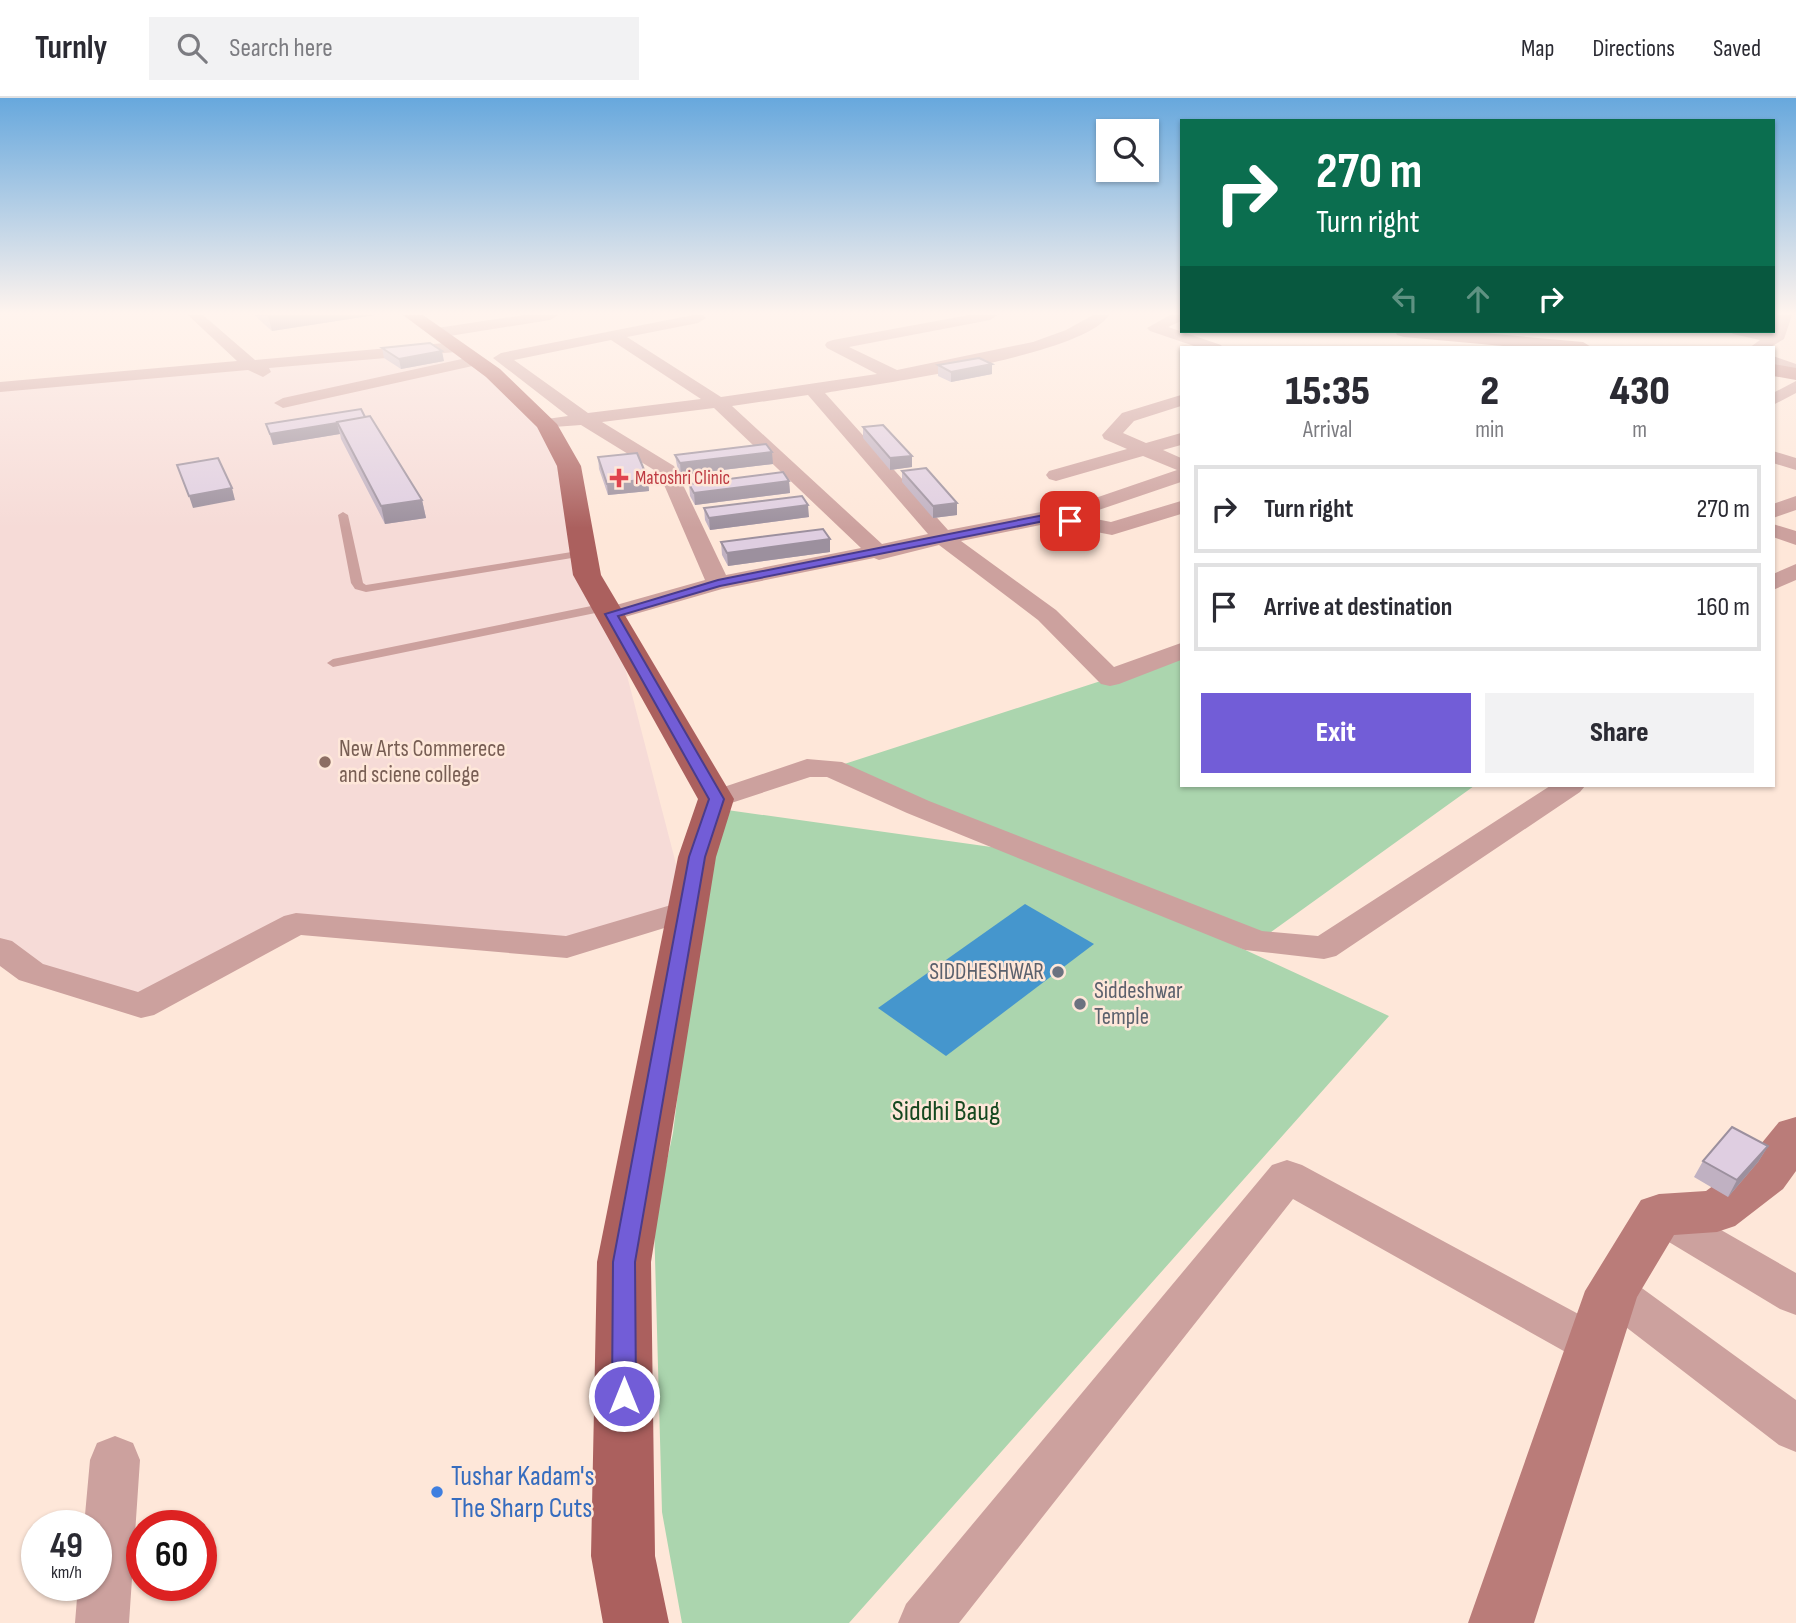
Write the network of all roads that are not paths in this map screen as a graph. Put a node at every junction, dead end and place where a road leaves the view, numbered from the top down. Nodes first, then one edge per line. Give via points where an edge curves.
1 (285, 386) edge
2 (359, 386) edge
3 (512, 386) edge
4 (530, 386) edge
5 (693, 386) edge
6 (835, 386) edge
7 (1796, 386) edge
8 (813, 390) junction
9 (327, 393) junction
10 (306, 398) junction
11 (1775, 398) edge
12 (1180, 400) edge
13 (717, 402) junction
14 (283, 403) dead end
15 (347, 408) edge
16 (565, 421) junction
17 (1180, 439) edge
18 (1146, 450) junction
19 (772, 453) junction
20 (746, 458) edge
21 (1180, 465) edge
22 (694, 466) edge
23 (667, 470) junction
24 (793, 473) junction
25 (1056, 475) dead end
26 (1180, 475) edge
27 (767, 477) edge
28 (702, 487) edge
29 (676, 491) junction
30 (823, 501) junction
31 (1796, 502) edge
32 (797, 505) edge
33 (1180, 507) edge
34 (1775, 511) edge
35 (343, 515) dead end
36 (716, 516) edge
37 (1049, 517) junction
38 (689, 520) junction
39 (850, 526) junction
40 (823, 530) edge
41 (1775, 531) edge
42 (1796, 538) edge
43 (944, 539) junction
44 (730, 546) edge
45 (703, 550) junction
46 (584, 553) junction
47 (879, 553) junction
48 (1796, 571) edge
49 (1775, 582) edge
50 (718, 583) junction
51 (608, 611) junction
52 (1180, 652) edge
53 (333, 663) dead end
54 (1568, 787) edge
55 (716, 799) junction
56 (688, 909) junction
57 (0, 949) edge
58 (1794, 1141) edge
59 (1659, 1215) junction
60 (1612, 1291) junction
61 (1796, 1296) edge
62 (1594, 1345) junction
63 (1796, 1429) edge
64 (115, 1460) dead end
65 (102, 1623) edge
66 (636, 1623) edge
67 (925, 1623) edge
68 (1501, 1623) edge

1 - 10 street
2 - 9 street
3 - 16 main road
4 - 16 street
5 - 13 street
6 - 8 street
7 - 11 street
8 - 13 street
8 - 43 street
9 - 10 street
9 - 15 street
10 - 14 street
12 - 18 street via 1128,416 1111,435
13 - 16 street
13 - 19 street
16 - 23 street
16 - 46 main road
17 - 18 street
18 - 21 street
18 - 25 street
19 - 20 street
19 - 24 street
22 - 23 street
23 - 29 street
24 - 27 street
24 - 30 street
26 - 37 street
28 - 29 street
29 - 38 street
30 - 32 street
30 - 39 street
31 - 34 street
33 - 37 street via 1112,529
35 - 46 lane via 357,583 366,589
36 - 38 street
37 - 43 street
38 - 45 street
39 - 40 street
39 - 47 street
41 - 42 street
43 - 47 street
43 - 52 street via 1047,614 1110,678
44 - 45 street
45 - 50 street
46 - 51 main road via 587,575
47 - 50 street
48 - 49 street
50 - 51 street
51 - 53 lane
51 - 55 main road
54 - 55 street via 1324,948 1257,942 918,807 832,768 807,768
55 - 56 main road via 697,857
56 - 57 street via 567,947 296,924 141,1006 31,972
56 - 66 main road via 624,1262 623,1556
58 - 59 street via 1765,1175 1717,1211
59 - 60 street
59 - 61 street
60 - 62 street
60 - 63 street
62 - 67 street via 1287,1175
62 - 68 street
64 - 65 street

